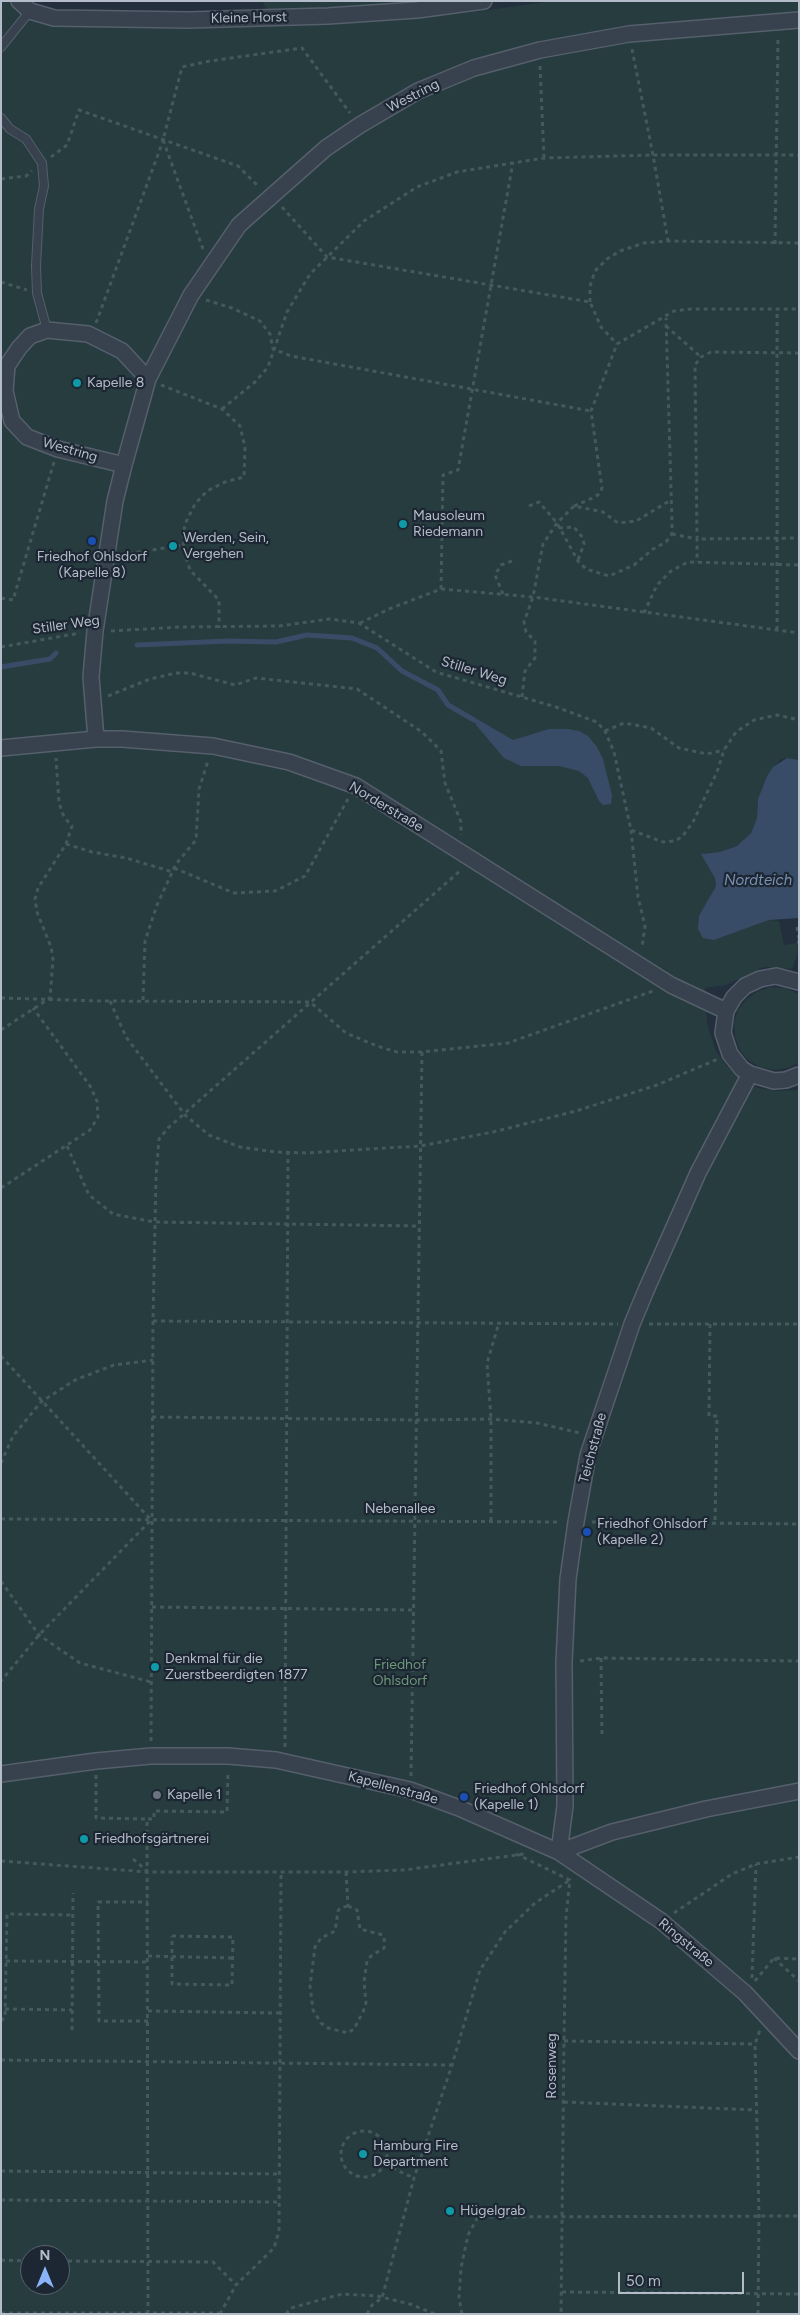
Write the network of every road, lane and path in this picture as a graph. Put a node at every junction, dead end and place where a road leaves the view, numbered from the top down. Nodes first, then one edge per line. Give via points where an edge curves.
1 (484, 1) edge
2 (25, 6) edge
3 (799, 20) edge
4 (778, 21) junction
5 (629, 34) junction
6 (1, 47) edge
7 (540, 50) junction
8 (1, 118) edge
9 (360, 125) junction
10 (163, 140) junction
11 (653, 154) junction
12 (776, 155) junction
13 (799, 155) edge
14 (544, 158) junction
15 (513, 162) junction
16 (42, 163) junction
17 (1, 179) edge
18 (270, 198) junction
19 (668, 241) junction
20 (775, 244) junction
21 (799, 244) edge
22 (327, 257) junction
23 (210, 266) junction
24 (1, 282) edge
25 (491, 286) junction
26 (37, 293) junction
27 (191, 295) junction
28 (590, 302) junction
29 (777, 309) junction
30 (799, 309) edge
31 (666, 318) junction
32 (666, 326) junction
33 (47, 330) junction
34 (91, 336) junction
35 (616, 344) junction
36 (273, 349) junction
37 (799, 353) edge
38 (776, 354) junction
39 (701, 357) junction
40 (148, 379) junction
41 (473, 389) junction
42 (222, 409) junction
43 (592, 411) junction
44 (58, 449) junction
45 (124, 465) junction
46 (671, 500) junction
47 (529, 506) dead end
48 (574, 506) junction
49 (557, 523) junction
50 (559, 528) junction
51 (672, 534) junction
52 (776, 538) junction
53 (799, 538) edge
54 (697, 539) junction
55 (183, 545) junction
56 (106, 558) junction
57 (512, 561) dead end
58 (578, 561) junction
59 (697, 562) junction
60 (777, 565) junction
61 (799, 565) edge
62 (441, 589) junction
63 (503, 594) junction
64 (533, 597) junction
65 (1, 598) edge
66 (644, 613) junction
67 (359, 623) junction
68 (219, 628) junction
69 (777, 630) junction
70 (95, 631) junction
71 (799, 634) edge
72 (1, 647) edge
73 (522, 698) junction
74 (92, 700) junction
75 (799, 720) edge
76 (605, 731) junction
77 (96, 739) junction
78 (55, 742) junction
79 (213, 746) junction
80 (1, 748) edge
81 (724, 750) junction
82 (356, 786) junction
83 (631, 830) junction
84 (66, 844) junction
85 (467, 857) junction
86 (173, 870) junction
87 (797, 927) dead end
88 (798, 941) edge
89 (638, 963) junction
90 (799, 982) edge
91 (671, 984) junction
92 (1, 998) edge
93 (50, 998) junction
94 (143, 1000) junction
95 (110, 1001) junction
96 (310, 1002) junction
97 (33, 1008) junction
98 (726, 1011) junction
99 (1, 1030) edge
100 (422, 1052) junction
101 (730, 1054) junction
102 (750, 1074) junction
103 (799, 1075) edge
104 (185, 1115) junction
105 (67, 1146) junction
106 (420, 1146) junction
107 (288, 1152) junction
108 (1, 1188) edge
109 (155, 1222) junction
110 (286, 1224) junction
111 (419, 1226) junction
112 (153, 1322) junction
113 (286, 1322) junction
114 (418, 1323) junction
115 (499, 1323) junction
116 (632, 1324) junction
117 (710, 1324) junction
118 (799, 1324) edge
119 (1, 1356) edge
120 (153, 1360) junction
121 (41, 1402) junction
122 (152, 1417) junction
123 (285, 1418) junction
124 (491, 1418) junction
125 (416, 1420) junction
126 (594, 1436) junction
127 (1, 1463) edge
128 (1, 1518) edge
129 (151, 1520) junction
130 (285, 1520) junction
131 (415, 1520) junction
132 (491, 1521) junction
133 (576, 1522) junction
134 (715, 1523) junction
135 (799, 1524) edge
136 (1, 1581) edge
137 (152, 1607) junction
138 (285, 1609) junction
139 (413, 1610) junction
140 (39, 1635) junction
141 (601, 1658) junction
142 (799, 1661) edge
143 (564, 1662) junction
144 (1, 1681) edge
145 (151, 1682) junction
146 (602, 1737) dead end
147 (151, 1756) junction
148 (228, 1756) junction
149 (96, 1760) junction
150 (284, 1762) junction
151 (1, 1774) edge
152 (410, 1790) junction
153 (799, 1791) edge
154 (147, 1819) junction
155 (559, 1852) junction
156 (533, 1853) dead end
157 (516, 1854) junction
158 (799, 1856) edge
159 (133, 1859) dead end
160 (1, 1861) edge
161 (756, 1864) junction
162 (148, 1872) junction
163 (346, 1872) junction
164 (281, 1873) junction
165 (570, 1880) junction
166 (73, 1892) dead end
167 (148, 1902) junction
168 (348, 1906) junction
169 (73, 1915) junction
170 (661, 1921) junction
171 (148, 1956) junction
172 (172, 1957) junction
173 (233, 1958) junction
174 (774, 1958) junction
175 (799, 1958) edge
176 (6, 1961) junction
177 (72, 1962) junction
178 (98, 1962) junction
179 (148, 1962) junction
180 (799, 1981) edge
181 (5, 2009) junction
182 (72, 2010) junction
183 (148, 2011) junction
184 (280, 2013) junction
185 (766, 2015) junction
186 (1, 2020) edge
187 (148, 2021) junction
188 (72, 2030) dead end
189 (564, 2040) junction
190 (755, 2044) junction
191 (799, 2051) edge
192 (1, 2060) edge
193 (148, 2060) junction
194 (280, 2062) junction
195 (452, 2065) junction
196 (564, 2102) junction
197 (756, 2110) junction
198 (385, 2165) junction
199 (1, 2171) edge
200 (147, 2172) junction
201 (279, 2174) junction
202 (414, 2178) junction
203 (1, 2200) edge
204 (147, 2202) junction
205 (278, 2202) junction
206 (759, 2216) junction
207 (799, 2216) edge
208 (563, 2218) junction
209 (1, 2260) edge
210 (20, 2261) edge
211 (70, 2261) edge
212 (147, 2262) junction
213 (236, 2285) junction
214 (562, 2292) junction
215 (758, 2294) junction
216 (799, 2294) edge
217 (382, 2298) junction
218 (1, 2313) edge
219 (147, 2314) edge
220 (220, 2314) edge
221 (286, 2314) edge
222 (367, 2314) edge
223 (435, 2314) edge
224 (462, 2314) edge
225 (561, 2314) edge
226 (758, 2314) edge

1 - 2 street, Kleine Horst via 417,10 328,16 189,20 54,18
2 - 6 lane
3 - 4 street, Westring
4 - 5 street, Westring
4 - 12 path
5 - 7 street, Westring
5 - 11 path
7 - 9 street, Westring via 474,68 418,91
7 - 14 path
8 - 16 lane via 10,129 26,138
9 - 10 path via 302,48 210,60 182,67
9 - 18 street, Westring via 326,148
10 - 16 path via 79,110 67,145
10 - 18 path via 238,166
10 - 23 path
10 - 34 path
11 - 12 path
11 - 14 path
11 - 19 path
12 - 13 path
12 - 20 path
14 - 15 path
15 - 22 path via 458,172 417,188 364,221
15 - 25 path
16 - 17 path via 26,176
16 - 26 lane via 44,186 37,240
18 - 22 path via 288,212
18 - 23 street, Westring via 239,225
19 - 20 path
19 - 28 path via 644,243 607,259 596,271 590,286
20 - 21 path
22 - 25 path
22 - 36 path via 310,274 288,312
23 - 27 street, Westring
24 - 26 path
25 - 28 path
25 - 41 path
26 - 33 lane
27 - 36 path via 232,308 260,322 270,334
27 - 40 street, Westring
28 - 35 path via 601,327
29 - 30 path
29 - 31 path via 690,308 674,311
29 - 38 path
31 - 32 path
31 - 35 path
32 - 39 path
32 - 46 path
33 - 34 street
33 - 44 street, Westring via 30,336 19,348 7,366 5,391 12,420 28,437
34 - 40 street via 122,351
35 - 43 path
36 - 41 path via 292,356
36 - 42 path via 263,375
37 - 38 path
38 - 39 path via 726,351 711,352
38 - 52 path
39 - 54 path via 695,364
40 - 42 path
40 - 45 street, Westring
41 - 43 path
41 - 62 path via 458,470 442,475
42 - 55 path via 240,426 245,447 244,477 225,482 195,504 186,522
43 - 48 path via 602,488 595,497
44 - 45 street, Westring
44 - 65 path via 13,600
45 - 56 street, Westring
46 - 48 path via 636,521 618,523 603,512
46 - 51 path
47 - 49 path via 539,502
48 - 49 path
49 - 50 path
49 - 64 path via 543,544
50 - 58 path
50 - 58 path via 574,527 583,538
51 - 54 path
51 - 58 path via 634,566 609,576 586,569
52 - 53 path
52 - 54 path
52 - 60 path
54 - 59 path
55 - 56 path
55 - 68 path via 190,570 219,600
56 - 70 street, Westring
57 - 63 path via 501,566 495,575
59 - 60 path
59 - 66 path via 688,562 671,571 657,585
60 - 61 path
60 - 69 path
62 - 63 path
62 - 67 path
63 - 64 path
64 - 66 path
64 - 73 path via 524,622 526,632 535,641 535,658 525,671
66 - 69 path
67 - 68 path, Stiller Weg via 330,619 279,626
67 - 73 path, Stiller Weg via 436,672
68 - 70 path, Stiller Weg via 180,626
69 - 71 path
70 - 72 path, Stiller Weg
70 - 74 street, Westring
73 - 76 path, Stiller Weg via 597,722
74 - 77 street, Westring
74 - 85 path via 176,673 190,673 235,685 256,678 357,689 422,732 441,751 445,783 461,822
75 - 81 path via 777,715 754,720 736,732
76 - 81 path via 624,722 651,728 679,748 707,754
76 - 83 path via 614,752
77 - 78 street, Norderstraße
77 - 79 street, Norderstraße
78 - 80 street, Norderstraße
78 - 84 path via 59,803 72,826
79 - 82 street, Norderstraße via 290,762
79 - 86 path via 200,789 196,840
81 - 83 path via 707,795 682,837 663,842
82 - 85 street, Norderstraße
82 - 86 path via 305,876 275,890 234,893
83 - 89 path via 637,889 645,926
84 - 86 path
84 - 93 path via 38,888 35,899 53,959
85 - 89 street, Norderstraße
85 - 96 path
86 - 94 path via 145,941
87 - 88 path
89 - 91 street, Norderstraße
90 - 98 street via 776,976 760,979 745,986
91 - 98 street, Norderstraße
91 - 100 path via 508,1043
92 - 93 path
93 - 95 path
93 - 97 path
94 - 95 path
94 - 96 path
95 - 104 path via 126,1038
96 - 100 path via 346,1033 397,1052
96 - 104 path
97 - 99 path
97 - 105 path via 97,1100 98,1117 90,1130
98 - 101 street via 723,1033
100 - 106 path
101 - 102 street
101 - 106 path via 657,1085 576,1111
102 - 103 street via 774,1081
102 - 116 street, Teichstraße via 698,1172
104 - 107 path via 209,1135 240,1147
104 - 109 path via 160,1139
105 - 108 path
105 - 109 path via 89,1194 113,1214
106 - 107 path
106 - 111 path
107 - 110 path
109 - 110 path
109 - 112 path
110 - 111 path
110 - 113 path
111 - 114 path
112 - 113 path
112 - 120 path
113 - 114 path
113 - 123 path
114 - 115 path
114 - 125 path
115 - 116 path
115 - 124 path via 487,1363
116 - 117 path
116 - 126 street, Teichstraße
117 - 118 path
117 - 134 path via 709,1416 717,1416
119 - 121 path
120 - 121 path via 114,1365 75,1380
120 - 122 path
121 - 127 path via 13,1436
121 - 129 path
122 - 123 path
122 - 129 path
123 - 125 path
123 - 130 path
124 - 125 path
124 - 126 path via 537,1423
124 - 132 path
125 - 131 path
126 - 133 street, Teichstraße
128 - 129 path, Nebenallee
129 - 130 path, Nebenallee
129 - 137 path
129 - 140 path
130 - 131 path, Nebenallee
130 - 138 path
131 - 132 path, Nebenallee
131 - 139 path
132 - 133 path, Nebenallee
133 - 134 path, Nebenallee
133 - 143 street, Teichstraße via 568,1579
134 - 135 path, Nebenallee
136 - 140 path
137 - 138 path
137 - 145 path
138 - 139 path
138 - 150 path
139 - 152 path
140 - 144 path
140 - 145 path via 80,1663
141 - 142 path
141 - 143 path
141 - 146 path
143 - 155 street, Teichstraße via 565,1806
145 - 147 path
147 - 148 street, Kapellenstraße
147 - 149 street, Kapellenstraße
148 - 150 street, Kapellenstraße
148 - 154 path via 227,1812 154,1811 154,1819
149 - 151 street, Kapellenstraße
149 - 154 path via 96,1818
150 - 152 street, Kapellenstraße
152 - 155 street, Kapellenstraße
153 - 155 street via 612,1832
154 - 162 path
155 - 170 street, Ringstraße
156 - 157 path
157 - 163 path via 404,1870
157 - 165 path
158 - 161 path
159 - 162 path
160 - 162 path
161 - 170 path via 732,1874
161 - 174 path via 752,1984
162 - 164 path
162 - 167 path
163 - 164 path
163 - 168 path
164 - 184 path
165 - 189 path, Rosenweg via 566,1916
165 - 195 path via 535,1903 505,1932 480,1970
166 - 169 path
167 - 171 path
167 - 178 path via 98,1902
168 - 168 path via 338,1911 335,1931 321,1938 315,1947 310,1986 316,2018 328,2028 348,2033 354,2029 366,2002 367,1962 384,1948 385,1943 383,1935 360,1929 356,1910
169 - 176 path via 7,1914
169 - 177 path
170 - 185 street, Ringstraße
171 - 172 path
171 - 179 path
172 - 173 path
172 - 173 path via 172,1936 233,1937
172 - 173 path via 172,1984 232,1984
174 - 175 path
174 - 180 path
176 - 177 path
176 - 181 path
177 - 178 path
177 - 182 path
178 - 179 path
178 - 187 path via 98,2021
179 - 183 path
181 - 182 path
181 - 186 path via 5,2018
182 - 188 path
183 - 184 path
183 - 187 path
184 - 194 path
185 - 190 path
185 - 191 street, Ringstraße
187 - 193 path
189 - 190 path
189 - 196 path, Rosenweg
190 - 197 path
192 - 193 path
193 - 194 path
193 - 200 path
194 - 195 path
194 - 201 path
195 - 202 path
196 - 197 path
196 - 208 path, Rosenweg
197 - 206 path
198 - 198 path via 367,2177 352,2174 342,2164 345,2141 365,2130 380,2136 388,2150
198 - 202 path
199 - 200 path
200 - 201 path
200 - 204 path
201 - 205 path
202 - 217 path
203 - 204 path
204 - 205 path
204 - 212 path
205 - 213 path via 279,2231 274,2248
206 - 207 path
206 - 208 path
206 - 215 path
208 - 214 path, Rosenweg
208 - 224 path via 478,2217 468,2235 462,2268
209 - 210 path
211 - 212 path
212 - 213 path via 213,2262
212 - 219 path
213 - 220 path
214 - 215 path
214 - 225 path, Rosenweg
215 - 216 path
215 - 226 path
217 - 221 path via 342,2294 291,2308
217 - 222 path via 372,2304
217 - 223 path
218 - 219 path
219 - 220 path

